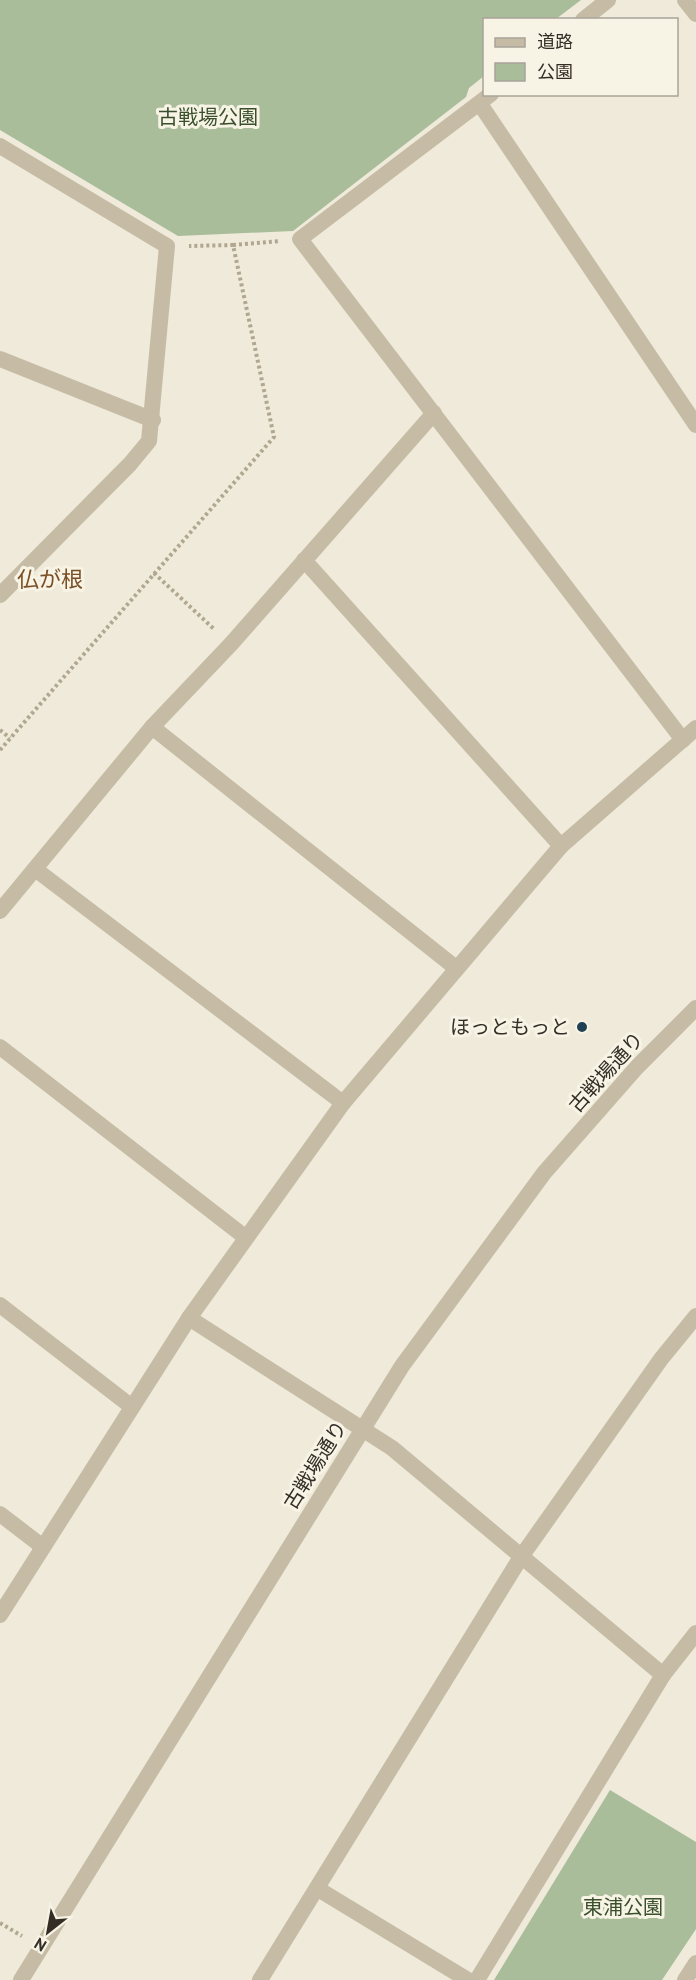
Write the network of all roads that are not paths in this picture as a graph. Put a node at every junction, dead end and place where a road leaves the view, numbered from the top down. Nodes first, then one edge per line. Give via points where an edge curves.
1 (608, 0) edge
2 (686, 0) edge
3 (696, 14) edge
4 (586, 18) edge
5 (485, 99) edge
6 (0, 146) edge
7 (0, 359) edge
8 (434, 413) junction
9 (153, 420) junction
10 (696, 425) edge
11 (304, 560) junction
12 (0, 595) edge
13 (152, 727) junction
14 (696, 728) edge
15 (682, 740) junction
16 (561, 846) junction
17 (35, 870) junction
18 (0, 911) edge
19 (456, 968) junction
20 (696, 1008) edge
21 (0, 1047) edge
22 (343, 1103) junction
23 (245, 1237) junction
24 (0, 1305) edge
25 (696, 1316) edge
26 (189, 1318) junction
27 (132, 1407) junction
28 (363, 1427) junction
29 (0, 1514) edge
30 (42, 1547) junction
31 (521, 1557) junction
32 (0, 1615) edge
33 (696, 1633) edge
34 (663, 1675) junction
35 (318, 1889) junction
36 (696, 1963) edge
37 (264, 1978) edge
38 (21, 1980) edge
39 (468, 1980) edge
40 (477, 1980) edge
41 (685, 1980) edge

1 - 4 street
2 - 3 street
5 - 8 street via 300,239
5 - 10 street
6 - 9 street via 167,246
7 - 9 street
8 - 11 street
8 - 15 street
9 - 12 street via 149,441 130,464
11 - 13 street via 231,645
11 - 16 street
13 - 17 street
13 - 19 street
14 - 15 street
15 - 16 street
16 - 19 street
17 - 18 street
17 - 22 street
19 - 22 street
20 - 28 street, 古戦場通り via 637,1067 544,1173 402,1365
21 - 23 street
22 - 23 street
23 - 26 street
24 - 27 street
25 - 31 street via 661,1359
26 - 27 street
26 - 28 street via 330,1410
27 - 30 street
28 - 31 street
28 - 38 street, 古戦場通り
29 - 30 street
30 - 32 street
31 - 34 street
31 - 35 street
33 - 34 street
34 - 40 street
35 - 37 street
35 - 39 street
36 - 41 street

